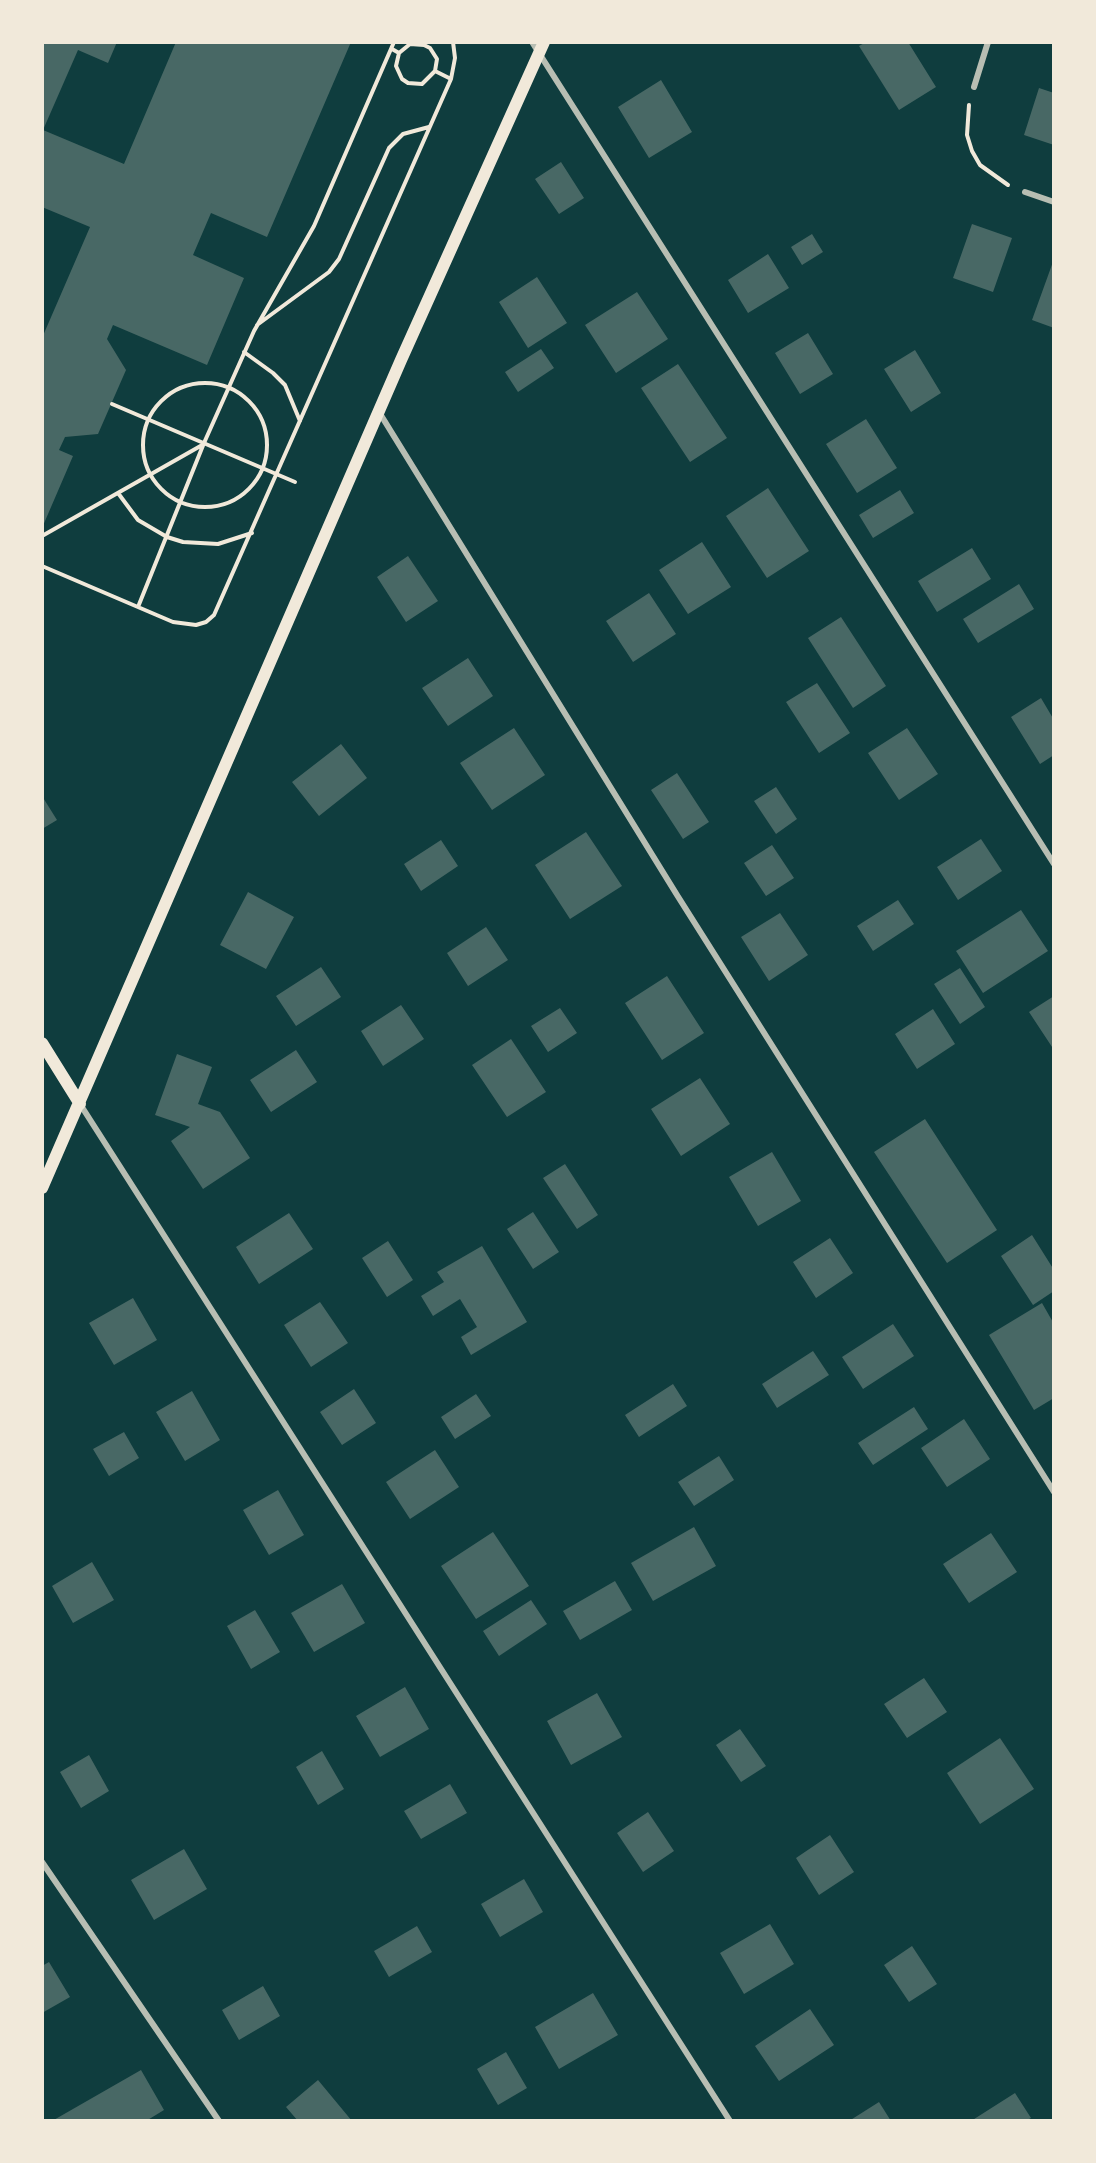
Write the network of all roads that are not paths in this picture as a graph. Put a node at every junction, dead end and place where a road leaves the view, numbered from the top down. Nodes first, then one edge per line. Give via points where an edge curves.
1 (532, 42) edge
2 (988, 42) edge
3 (542, 48) edge
4 (974, 87) road end
5 (1025, 192) road end
6 (1054, 202) edge
7 (379, 412) junction
8 (1054, 864) edge
9 (42, 1043) edge
10 (80, 1104) junction
11 (42, 1188) edge
12 (1054, 1492) edge
13 (42, 1862) edge
14 (219, 2121) edge
15 (730, 2121) edge

1 - 3 street
2 - 4 street
3 - 7 main road
3 - 8 street
5 - 6 street
7 - 10 main road
7 - 12 street via 677,895
9 - 10 main road
10 - 11 main road
10 - 15 street
13 - 14 street

